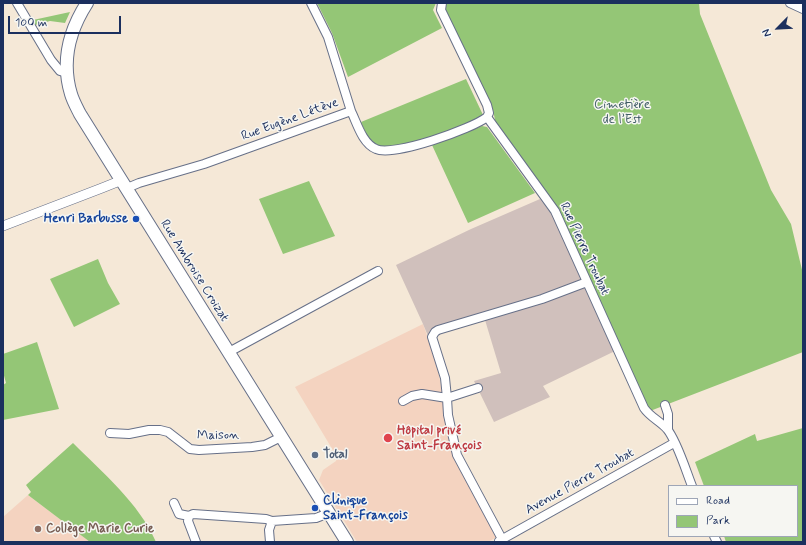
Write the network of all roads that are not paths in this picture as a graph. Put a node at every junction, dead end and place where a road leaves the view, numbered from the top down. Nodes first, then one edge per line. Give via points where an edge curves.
1 (17, 3) edge
2 (87, 3) edge
3 (311, 3) edge
4 (442, 3) edge
5 (790, 3) edge
6 (803, 9) edge
7 (67, 73) junction
8 (351, 111) junction
9 (487, 117) junction
10 (124, 184) junction
11 (3, 226) edge
12 (378, 271) dead end
13 (587, 282) junction
14 (228, 352) junction
15 (478, 388) dead end
16 (447, 398) junction
17 (403, 402) dead end
18 (665, 405) dead end
19 (668, 430) junction
20 (110, 433) dead end
21 (281, 437) junction
22 (674, 444) junction
23 (692, 485) edge
24 (174, 503) dead end
25 (329, 513) junction
26 (189, 516) junction
27 (272, 522) junction
28 (500, 541) edge
29 (196, 542) edge
30 (270, 542) edge
31 (347, 542) edge

1 - 7 street via 52,60 60,70
2 - 7 main road, Rue Ambroise Croizat via 73,29 68,48
3 - 8 street via 328,37
4 - 9 street, Rue Pierre Troubat via 441,10 487,104
5 - 6 street
7 - 10 main road, Rue Ambroise Croizat via 71,94 80,114
8 - 9 street, Rue Eugène Létève via 369,145 388,151 404,149 465,129
8 - 10 street, Rue Eugène Létève via 204,164 140,183
9 - 13 street, Rue Pierre Troubat via 555,211
10 - 11 street via 102,188
10 - 14 main road, Rue Ambroise Croizat
12 - 14 street
13 - 16 street via 542,299 435,332 432,337 445,378
13 - 19 street, Rue Pierre Troubat via 644,408
14 - 21 main road, Rue Ambroise Croizat
15 - 16 street
16 - 17 street via 422,394 412,396
16 - 28 street via 456,455
18 - 19 street
19 - 22 street, Rue Pierre Troubat
20 - 21 street, Maison via 129,434 160,430 168,432 190,449 199,450 266,445
21 - 25 main road, Rue Ambroise Croizat
22 - 23 street, Rue Pierre Troubat
22 - 28 street, Avenue Pierre Troubat
24 - 26 street via 179,514
25 - 27 street via 316,518
25 - 31 main road, Rue Ambroise Croizat
26 - 27 street via 199,513 266,519
26 - 29 street via 188,521
27 - 30 street via 269,530

